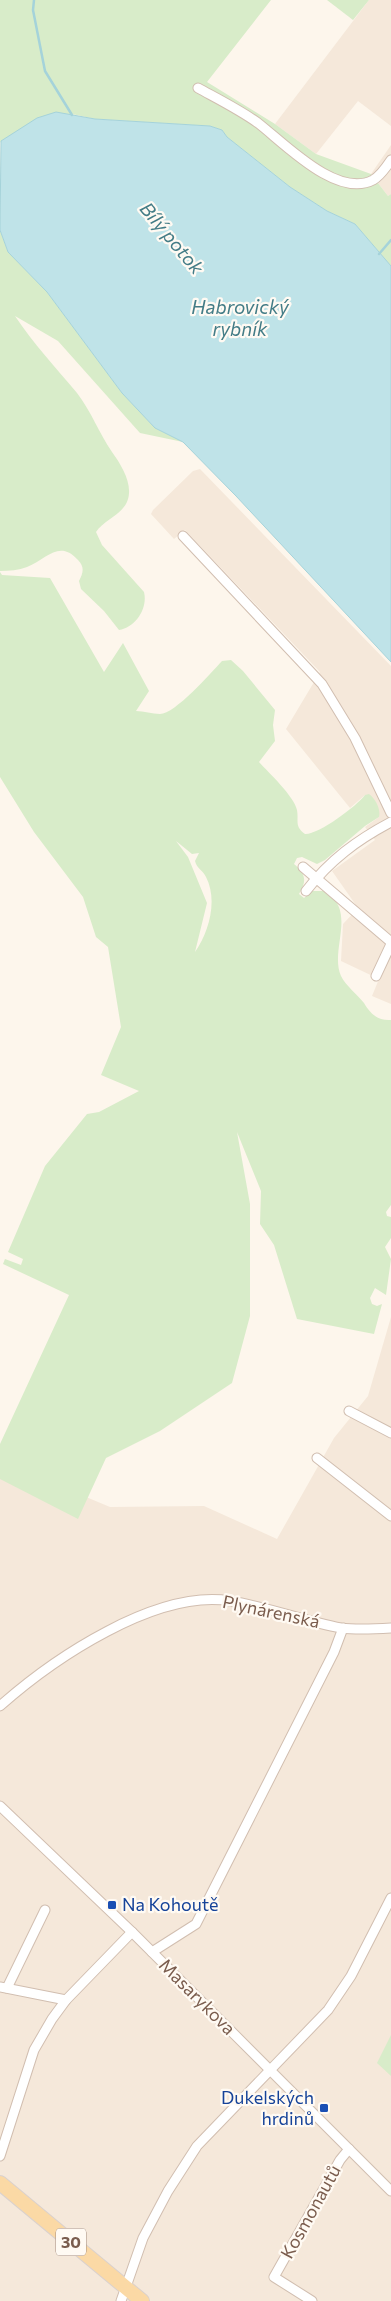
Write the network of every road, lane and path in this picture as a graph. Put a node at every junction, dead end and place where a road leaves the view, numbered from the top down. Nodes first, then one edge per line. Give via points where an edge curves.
1 (198, 88) dead end
2 (391, 160) edge
3 (183, 536) dead end
4 (391, 813) edge
5 (391, 822) edge
6 (303, 867) dead end
7 (316, 878) junction
8 (306, 891) dead end
9 (391, 943) edge
10 (376, 976) dead end
11 (349, 1411) dead end
12 (391, 1433) edge
13 (317, 1458) dead end
14 (391, 1516) edge
15 (343, 1628) junction
16 (391, 1628) edge
17 (0, 1706) edge
18 (0, 1806) edge
19 (391, 1898) edge
20 (45, 1910) dead end
21 (132, 1932) junction
22 (152, 1952) junction
23 (3, 1987) edge
24 (66, 2000) junction
25 (271, 2071) junction
26 (350, 2149) junction
27 (0, 2156) edge
28 (0, 2183) edge
29 (391, 2191) edge
30 (123, 2295) edge
31 (142, 2301) edge
32 (312, 2301) edge

1 - 2 street via 257,123 285,147 334,179 354,184 373,180
3 - 4 street via 322,684 355,738
5 - 7 street via 349,846
6 - 7 street
7 - 8 street
7 - 9 street
9 - 10 street
11 - 12 street
13 - 14 street
15 - 16 street, Plynárenská
15 - 17 street, Plynárenská via 229,1600 193,1601 113,1628 75,1649 22,1686
15 - 22 street via 334,1652 196,1924
18 - 21 street, Masarykova
19 - 25 street via 351,1976 328,2010
20 - 23 street
21 - 22 street, Masarykova
21 - 24 street
22 - 25 street, Masarykova
23 - 24 street
24 - 27 street via 34,2050
25 - 26 street, Masarykova
25 - 30 street via 197,2146 143,2238
26 - 29 street, Masarykova
26 - 32 street, Kosmonautů via 340,2160 274,2277
28 - 30 main road, 30
30 - 31 main road, 30

